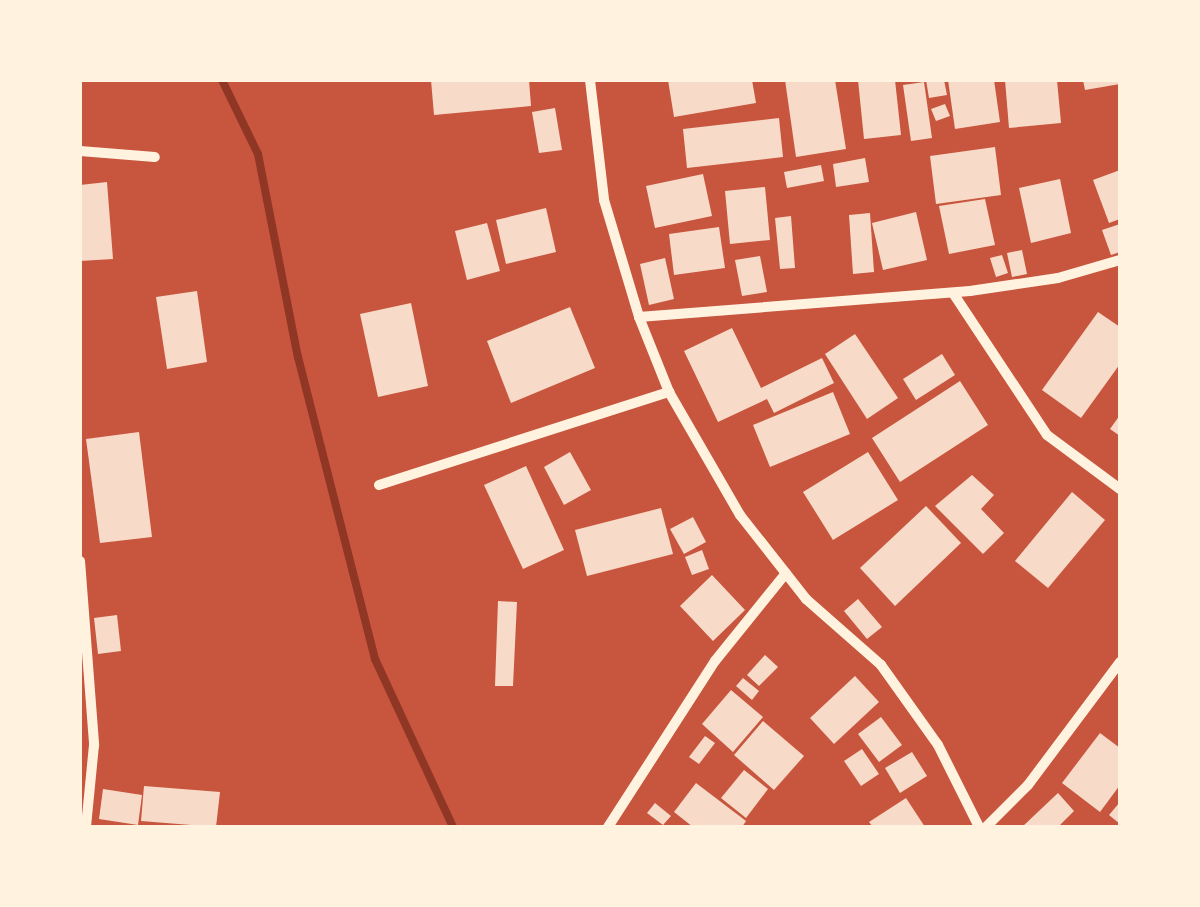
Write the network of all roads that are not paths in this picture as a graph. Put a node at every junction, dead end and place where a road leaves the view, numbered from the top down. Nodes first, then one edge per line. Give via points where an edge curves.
1 (590, 80) edge
2 (80, 151) edge
3 (155, 157) dead end
4 (1120, 260) edge
5 (953, 293) junction
6 (640, 317) junction
7 (668, 392) junction
8 (379, 485) dead end
9 (1120, 489) edge
10 (80, 561) edge
11 (786, 574) junction
12 (1120, 662) edge
13 (86, 827) edge
14 (608, 827) edge
15 (982, 827) edge

1 - 6 street via 604,200
2 - 3 street
4 - 5 street via 1058,278
5 - 6 street
5 - 9 street via 1047,435
6 - 7 street
7 - 8 street
7 - 11 street via 740,515
10 - 13 street via 94,745
11 - 14 street via 716,660
11 - 15 street via 881,665 938,745
12 - 15 street via 1028,785

